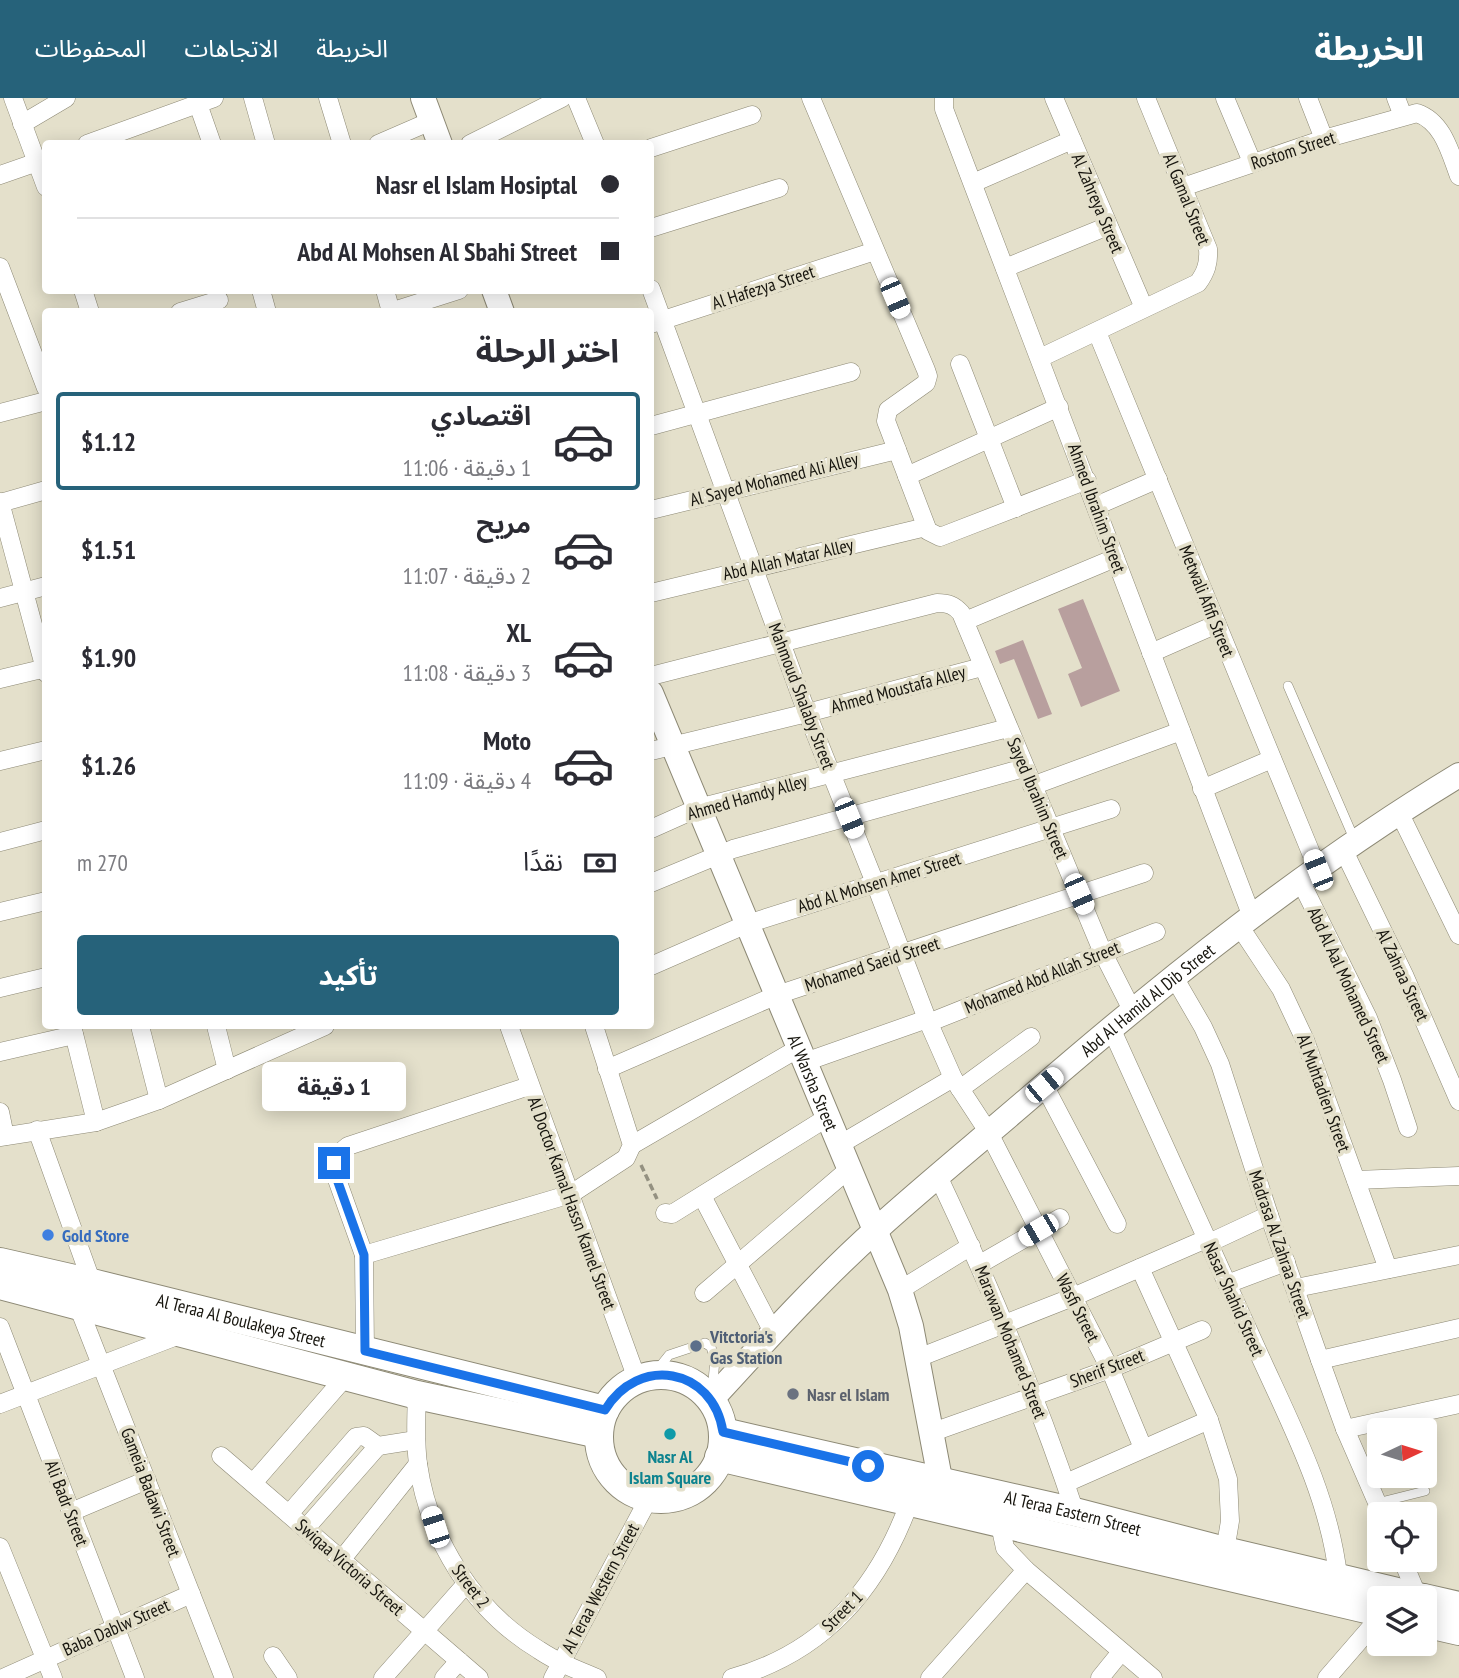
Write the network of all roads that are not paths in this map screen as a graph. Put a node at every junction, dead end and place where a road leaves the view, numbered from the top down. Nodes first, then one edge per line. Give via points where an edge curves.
1 (13, 98) edge
2 (66, 98) edge
3 (253, 98) edge
4 (328, 98) edge
5 (423, 98) edge
6 (562, 98) edge
7 (576, 98) edge
8 (811, 98) edge
9 (944, 98) edge
10 (1054, 98) edge
11 (1146, 98) edge
12 (1225, 98) edge
13 (1308, 98) edge
14 (1396, 98) edge
15 (207, 100) edge
16 (752, 115) dead end
17 (1403, 116) junction
18 (22, 124) junction
19 (435, 132) edge
20 (122, 138) edge
21 (1324, 139) junction
22 (212, 140) edge
23 (265, 140) edge
24 (341, 140) edge
25 (397, 140) edge
26 (478, 140) edge
27 (594, 140) edge
28 (1072, 140) junction
29 (654, 147) edge
30 (41, 160) edge
31 (1252, 162) junction
32 (0, 175) edge
33 (1459, 176) edge
34 (973, 183) junction
35 (1183, 187) junction
36 (779, 188) dead end
37 (1108, 226) junction
38 (654, 227) edge
39 (875, 251) junction
40 (0, 267) edge
41 (1005, 268) junction
42 (446, 294) edge
43 (652, 294) edge
44 (219, 300) dead end
45 (193, 308) edge
46 (401, 308) edge
47 (1144, 308) junction
48 (657, 322) edge
49 (1097, 332) junction
50 (1040, 358) junction
51 (960, 364) dead end
52 (851, 372) dead end
53 (42, 377) edge
54 (42, 402) edge
55 (1059, 407) junction
56 (0, 413) edge
57 (697, 415) junction
58 (654, 425) edge
59 (989, 439) junction
60 (897, 450) junction
61 (907, 476) junction
62 (1158, 479) junction
63 (1087, 480) junction
64 (725, 490) junction
65 (42, 491) edge
66 (0, 502) edge
67 (1096, 506) junction
68 (654, 508) edge
69 (1016, 508) junction
70 (926, 527) junction
71 (1115, 558) junction
72 (754, 567) junction
73 (42, 587) edge
74 (23, 592) junction
75 (654, 592) edge
76 (0, 598) edge
77 (965, 621) junction
78 (1217, 624) junction
79 (782, 643) junction
80 (1151, 653) junction
81 (42, 659) edge
82 (982, 667) junction
83 (42, 671) edge
84 (654, 675) edge
85 (0, 679) edge
86 (1288, 687) dead end
87 (654, 708) edge
88 (807, 713) junction
89 (1008, 728) junction
90 (1181, 731) junction
91 (662, 749) edge
92 (42, 751) edge
93 (1272, 758) junction
94 (0, 761) edge
95 (1024, 768) junction
96 (832, 774) junction
97 (1459, 775) edge
98 (1032, 786) junction
99 (1202, 789) junction
100 (698, 808) junction
101 (1111, 809) dead end
102 (1399, 811) junction
103 (849, 818) junction
104 (654, 828) edge
105 (1051, 828) junction
106 (42, 832) edge
107 (0, 842) edge
108 (1350, 847) junction
109 (717, 854) junction
110 (1144, 873) dead end
111 (1309, 876) junction
112 (654, 882) edge
113 (876, 883) junction
114 (1079, 894) junction
115 (42, 902) edge
116 (0, 912) edge
117 (1246, 922) junction
118 (747, 923) junction
119 (1156, 932) dead end
120 (1459, 934) edge
121 (1103, 953) junction
122 (902, 954) junction
123 (654, 965) edge
124 (1174, 977) junction
125 (42, 978) edge
126 (0, 988) edge
127 (777, 995) junction
128 (1132, 1010) junction
129 (927, 1021) junction
130 (1111, 1028) junction
131 (141, 1029) edge
132 (217, 1029) edge
133 (510, 1029) edge
134 (595, 1029) edge
135 (73, 1030) edge
136 (291, 1032) edge
137 (1031, 1037) dead end
138 (0, 1052) edge
139 (802, 1055) junction
140 (607, 1069) junction
141 (227, 1070) junction
142 (957, 1084) junction
143 (1044, 1085) junction
144 (529, 1086) junction
145 (159, 1100) junction
146 (1459, 1101) edge
147 (0, 1112) edge
148 (828, 1117) junction
149 (96, 1122) junction
150 (1408, 1128) dead end
151 (37, 1130) junction
152 (989, 1133) junction
153 (3, 1136) edge
154 (632, 1145) junction
155 (839, 1145) junction
156 (849, 1169) junction
157 (938, 1176) junction
158 (1459, 1176) edge
159 (1356, 1180) junction
160 (571, 1194) junction
161 (702, 1196) junction
162 (665, 1213) road end
163 (1269, 1215) junction
164 (1060, 1218) dead end
165 (1117, 1224) dead end
166 (1038, 1230) junction
167 (875, 1231) junction
168 (1208, 1241) junction
169 (971, 1246) junction
170 (364, 1255) junction
171 (1459, 1255) edge
172 (0, 1262) edge
173 (1286, 1262) junction
174 (980, 1264) junction
175 (737, 1265) junction
176 (1140, 1268) junction
177 (1388, 1269) junction
178 (1227, 1284) junction
179 (0, 1285) edge
180 (1296, 1288) junction
181 (900, 1290) junction
182 (704, 1293) dead end
183 (85, 1294) junction
184 (1073, 1297) junction
185 (1005, 1324) junction
186 (0, 1327) edge
187 (1459, 1328) edge
188 (1202, 1330) dead end
189 (773, 1332) junction
190 (186, 1333) junction
191 (1172, 1343) junction
192 (365, 1351) junction
193 (918, 1359) junction
194 (1320, 1360) junction
195 (101, 1365) junction
196 (1110, 1369) junction
197 (347, 1375) junction
198 (645, 1377) junction
199 (26, 1394) junction
200 (417, 1395) junction
201 (1034, 1396) junction
202 (710, 1399) junction
203 (0, 1404) edge
204 (1459, 1404) edge
205 (1209, 1420) junction
206 (602, 1422) junction
207 (1345, 1429) junction
208 (933, 1432) junction
209 (416, 1440) junction
210 (371, 1441) junction
211 (721, 1444) junction
212 (1143, 1448) junction
213 (221, 1455) dead end
214 (418, 1464) junction
215 (147, 1480) junction
216 (253, 1483) junction
217 (941, 1483) junction
218 (1066, 1483) junction
219 (1425, 1491) dead end
220 (649, 1498) junction
221 (910, 1501) junction
222 (1377, 1502) edge
223 (1396, 1502) edge
224 (71, 1512) junction
225 (1075, 1512) junction
226 (289, 1514) junction
227 (1005, 1524) junction
228 (306, 1528) junction
229 (0, 1547) edge
230 (1225, 1551) junction
231 (342, 1559) junction
232 (1026, 1570) junction
233 (1338, 1576) junction
234 (467, 1584) junction
235 (1368, 1586) edge
236 (191, 1594) junction
237 (1437, 1605) edge
238 (1459, 1606) edge
239 (1367, 1609) edge
240 (1437, 1615) edge
241 (116, 1628) junction
242 (425, 1631) junction
243 (1459, 1631) edge
244 (1367, 1632) edge
245 (1121, 1653) junction
246 (273, 1657) dead end
247 (46, 1659) junction
248 (459, 1661) junction
249 (557, 1670) edge
250 (937, 1676) edge
251 (3, 1678) edge
252 (53, 1678) edge
253 (135, 1678) edge
254 (224, 1678) edge
255 (288, 1678) edge
256 (383, 1678) edge
257 (444, 1678) edge
258 (479, 1678) edge
259 (597, 1678) edge
260 (732, 1678) edge
261 (1100, 1678) edge
262 (1153, 1678) edge
263 (1327, 1678) edge

1 - 18 street
2 - 18 street
3 - 23 street
4 - 24 street
5 - 19 street
6 - 26 street
7 - 27 street
8 - 39 street
9 - 34 street, Ahmed Ibrahim Street via 944,109
10 - 28 street, Al Zahreya Street
11 - 35 street, Al Gamal Street
12 - 31 street
13 - 21 street
14 - 17 street
15 - 20 street
15 - 22 street
16 - 29 street
17 - 21 street, Rostom Street
17 - 33 street via 1417,113 1430,118 1444,138
18 - 30 street
19 - 25 street
21 - 31 street, Rostom Street
28 - 34 street
28 - 37 street, Al Zahreya Street
30 - 32 street
31 - 35 street, Rostom Street
34 - 41 street, Ahmed Ibrahim Street
35 - 47 street, Al Gamal Street via 1209,261 1198,283
36 - 38 street
37 - 41 street
37 - 47 street, Al Zahreya Street
39 - 48 street, Al Hafezya Street
39 - 60 street via 928,376 926,383 888,411 886,421
40 - 53 street
41 - 50 street, Ahmed Ibrahim Street
42 - 46 street
43 - 48 street, Mahmoud Shalaby Street
44 - 45 street
47 - 49 street, Al Gamal Street
48 - 57 street, Mahmoud Shalaby Street
49 - 50 street, Al Gamal Street
49 - 62 street, Metwali Afifi Street
50 - 55 street, Ahmed Ibrahim Street
51 - 59 street
52 - 57 street
54 - 56 street
55 - 59 street
55 - 63 street, Ahmed Ibrahim Street
57 - 58 street
57 - 64 street, Mahmoud Shalaby Street
59 - 61 street
59 - 69 street
60 - 61 street
60 - 64 street, Al Sayed Mohamed Ali Alley
61 - 70 street
62 - 67 street
62 - 78 street, Metwali Afifi Street
63 - 67 street, Ahmed Ibrahim Street
63 - 69 street
64 - 68 street, Al Sayed Mohamed Ali Alley
64 - 72 street, Mahmoud Shalaby Street
65 - 66 street
66 - 74 street
67 - 71 street, Ahmed Ibrahim Street
69 - 70 street via 940,537
70 - 72 street, Abd Allah Matar Alley
71 - 77 street
71 - 80 street, Ahmed Ibrahim Street
72 - 75 street, Abd Allah Matar Alley
72 - 79 street, Mahmoud Shalaby Street
73 - 74 street
74 - 76 street
74 - 81 street
77 - 79 street via 955,606 937,603
77 - 82 street, Sayed Ibrahim Street
78 - 80 street
78 - 93 street, Metwali Afifi Street
79 - 84 street
79 - 88 street, Mahmoud Shalaby Street
80 - 90 street, Ahmed Ibrahim Street
82 - 88 street, Ahmed Moustafa Alley
82 - 89 street, Sayed Ibrahim Street
83 - 85 street
86 - 108 lane
87 - 91 street, Al Warsha Street
88 - 91 street, Ahmed Moustafa Alley
88 - 96 street, Mahmoud Shalaby Street
89 - 95 street, Sayed Ibrahim Street
89 - 96 street, Ahmed Hamdy Alley
90 - 98 street
90 - 99 street, Ahmed Ibrahim Street
91 - 100 street, Al Warsha Street
92 - 94 street
93 - 99 street
93 - 111 street, Metwali Afifi Street
95 - 98 street, Sayed Ibrahim Street
95 - 103 street
96 - 100 street, Ahmed Hamdy Alley
96 - 103 street, Mahmoud Shalaby Street
97 - 102 street, Abd Al Hamid Al Dib Street
98 - 105 street, Sayed Ibrahim Street
99 - 117 street, Ahmed Ibrahim Street
100 - 104 street, Ahmed Hamdy Alley
100 - 109 street, Al Warsha Street
101 - 105 street, Abd Al Mohsen Amer Street
102 - 108 street, Abd Al Hamid Al Dib Street
102 - 120 street
103 - 109 street
103 - 113 street, Mahmoud Shalaby Street
105 - 113 street, Abd Al Mohsen Amer Street
105 - 114 street, Sayed Ibrahim Street
106 - 107 street
108 - 111 street, Abd Al Hamid Al Dib Street
108 - 146 street, Al Zahraa Street
109 - 112 street
109 - 118 street, Al Warsha Street
110 - 114 street, Mohamed Saeid Street
111 - 117 street, Abd Al Hamid Al Dib Street
111 - 150 street, Abd Al Aal Mohamed Street
113 - 118 street, Abd Al Mohsen Amer Street
113 - 122 street, Mahmoud Shalaby Street
114 - 121 street, Sayed Ibrahim Street
114 - 122 street, Mohamed Saeid Street
115 - 116 street
117 - 124 street, Abd Al Hamid Al Dib Street
117 - 159 street, Al Muhtadien Street via 1294,1015
118 - 123 street, Abd Al Mohsen Amer Street
118 - 127 street, Al Warsha Street
119 - 121 street, Mohamed Abd Allah Street
121 - 128 street, Sayed Ibrahim Street
121 - 129 street, Mohamed Abd Allah Street
122 - 127 street, Mohamed Saeid Street
122 - 129 street, Mahmoud Shalaby Street
124 - 128 street, Abd Al Hamid Al Dib Street
124 - 163 street, Madrasa Al Zahraa Street via 1220,1065
125 - 126 street
127 - 139 street, Al Warsha Street
127 - 140 street, Mohamed Saeid Street
128 - 130 street, Abd Al Hamid Al Dib Street
129 - 139 street, Mohamed Abd Allah Street
129 - 142 street, Mahmoud Shalaby Street
130 - 143 street, Abd Al Hamid Al Dib Street
130 - 168 street, Nasar Shahid Street
131 - 145 street
132 - 141 street
133 - 144 street, Al Doctor Kamal Hassn Kamel Street
134 - 140 street
135 - 138 street
135 - 149 street
136 - 141 street
137 - 142 street
139 - 148 street, Al Warsha Street
139 - 154 street, Mohamed Abd Allah Street
140 - 154 street
141 - 145 street
142 - 152 street, Mahmoud Shalaby Street
142 - 155 street
143 - 152 street, Abd Al Hamid Al Dib Street
143 - 165 street
144 - 160 street, Al Doctor Kamal Hassn Kamel Street
144 - 170 street via 341,1150 334,1171
145 - 149 street
147 - 153 street
148 - 155 street, Al Warsha Street
148 - 161 street
149 - 151 street
151 - 153 street
151 - 183 street, Gameia Badawi Street
152 - 157 street, Abd Al Hamid Al Dib Street
152 - 166 street, Wasfi Street
154 - 160 street, Mohamed Abd Allah Street via 626,1157
155 - 156 street, Al Warsha Street
156 - 167 street, Al Warsha Street
156 - 175 street
157 - 167 street, Abd Al Hamid Al Dib Street
157 - 169 street, Marawan Mohamed Street
158 - 159 street
159 - 177 street, Al Muhtadien Street
160 - 170 street, Mohamed Abd Allah Street
160 - 198 street, Al Doctor Kamal Hassn Kamel Street
161 - 162 street via 672,1214
161 - 175 street
163 - 168 street
163 - 173 street, Madrasa Al Zahraa Street
164 - 166 street
166 - 174 street
166 - 184 street, Wasfi Street
167 - 181 street, Al Warsha Street
167 - 189 street, Abd Al Hamid Al Dib Street
168 - 176 street
168 - 178 street, Nasar Shahid Street
169 - 174 street, Marawan Mohamed Street
169 - 181 street
170 - 192 street
171 - 177 street
172 - 183 main road, Al Teraa Al Boulakeya Street
173 - 178 street
173 - 180 street, Madrasa Al Zahraa Street
174 - 185 street, Marawan Mohamed Street
175 - 182 street
175 - 189 street
176 - 184 street
176 - 191 street
177 - 180 street
178 - 233 street, Nasar Shahid Street via 1301,1449 1332,1536
179 - 183 main road, Al Teraa Al Boulakeya Street
180 - 194 street, Madrasa Al Zahraa Street
181 - 193 street, Al Warsha Street
183 - 190 main road, Al Teraa Al Boulakeya Street
183 - 192 main road, Al Teraa Al Boulakeya Street
183 - 195 street, Gameia Badawi Street
184 - 185 street
184 - 196 street, Wasfi Street
185 - 193 street
185 - 201 street, Marawan Mohamed Street
186 - 199 street, Ali Badr Street
187 - 194 street
188 - 191 street, Sherif Street
189 - 202 street, Abd Al Hamid Al Dib Street
190 - 195 street
190 - 197 main road, Al Teraa Al Boulakeya Street
191 - 196 street, Sherif Street
191 - 205 street
192 - 206 main road, Al Teraa Al Boulakeya Street
193 - 208 street, Al Warsha Street
194 - 207 street, Madrasa Al Zahraa Street
195 - 199 street
195 - 215 street, Gameia Badawi Street
196 - 201 street, Sherif Street
196 - 212 street, Wasfi Street
197 - 200 main road, Al Teraa Al Boulakeya Street
197 - 216 street
198 - 202 main road via 679,1377
198 - 202 lane via 674,1352 707,1344 715,1360
198 - 206 main road via 618,1392
199 - 203 street
199 - 224 street, Ali Badr Street
200 - 206 main road, Al Teraa Al Boulakeya Street
200 - 209 street, Street 2
201 - 208 street, Sherif Street
201 - 218 street, Marawan Mohamed Street
202 - 211 main road via 719,1415
204 - 207 street
205 - 212 street
205 - 230 street via 1230,1493
206 - 220 main road via 603,1459 608,1470 626,1488
207 - 222 street, Madrasa Al Zahraa Street
208 - 217 street, Al Warsha Street
209 - 210 street
209 - 214 street, Street 2
210 - 226 street via 356,1437
210 - 228 street
211 - 217 main road, Al Teraa Eastern Street
211 - 220 main road via 709,1476 692,1491 671,1498
211 - 221 main road, Al Teraa Eastern Street
212 - 218 street
213 - 216 street, Swiqaa Victoria Street
214 - 231 street
214 - 234 street, Street 2 via 435,1527
215 - 224 street
215 - 236 street, Gameia Badawi Street
216 - 226 street, Swiqaa Victoria Street
217 - 225 main road, Al Teraa Eastern Street
218 - 225 street, Marawan Mohamed Street
219 - 223 lane
220 - 249 street, Al Teraa Western Street
221 - 227 main road, Al Teraa Eastern Street
221 - 260 street, Street 1 via 882,1565 838,1619 781,1659
224 - 241 street, Ali Badr Street
225 - 230 main road, Al Teraa Eastern Street
226 - 228 street, Swiqaa Victoria Street
227 - 232 street via 1005,1548
227 - 239 main road, Al Teraa Eastern Street
228 - 231 street, Swiqaa Victoria Street
229 - 247 street
230 - 233 main road, Al Teraa Eastern Street
231 - 242 street, Swiqaa Victoria Street
232 - 245 street
232 - 250 street
233 - 235 main road, Al Teraa Eastern Street
234 - 242 street
234 - 249 street, Street 2 via 499,1621
236 - 241 street, Baba Dablw Street
236 - 254 street, Gameia Badawi Street
237 - 238 main road, Al Teraa Eastern Street
240 - 243 main road, Al Teraa Eastern Street
241 - 247 street, Baba Dablw Street
241 - 253 street, Ali Badr Street
242 - 248 street, Swiqaa Victoria Street
242 - 256 street
244 - 263 street
245 - 261 street
245 - 262 street
246 - 255 street
247 - 251 street, Baba Dablw Street
247 - 252 street
248 - 257 street
248 - 258 street, Swiqaa Victoria Street
249 - 259 street

